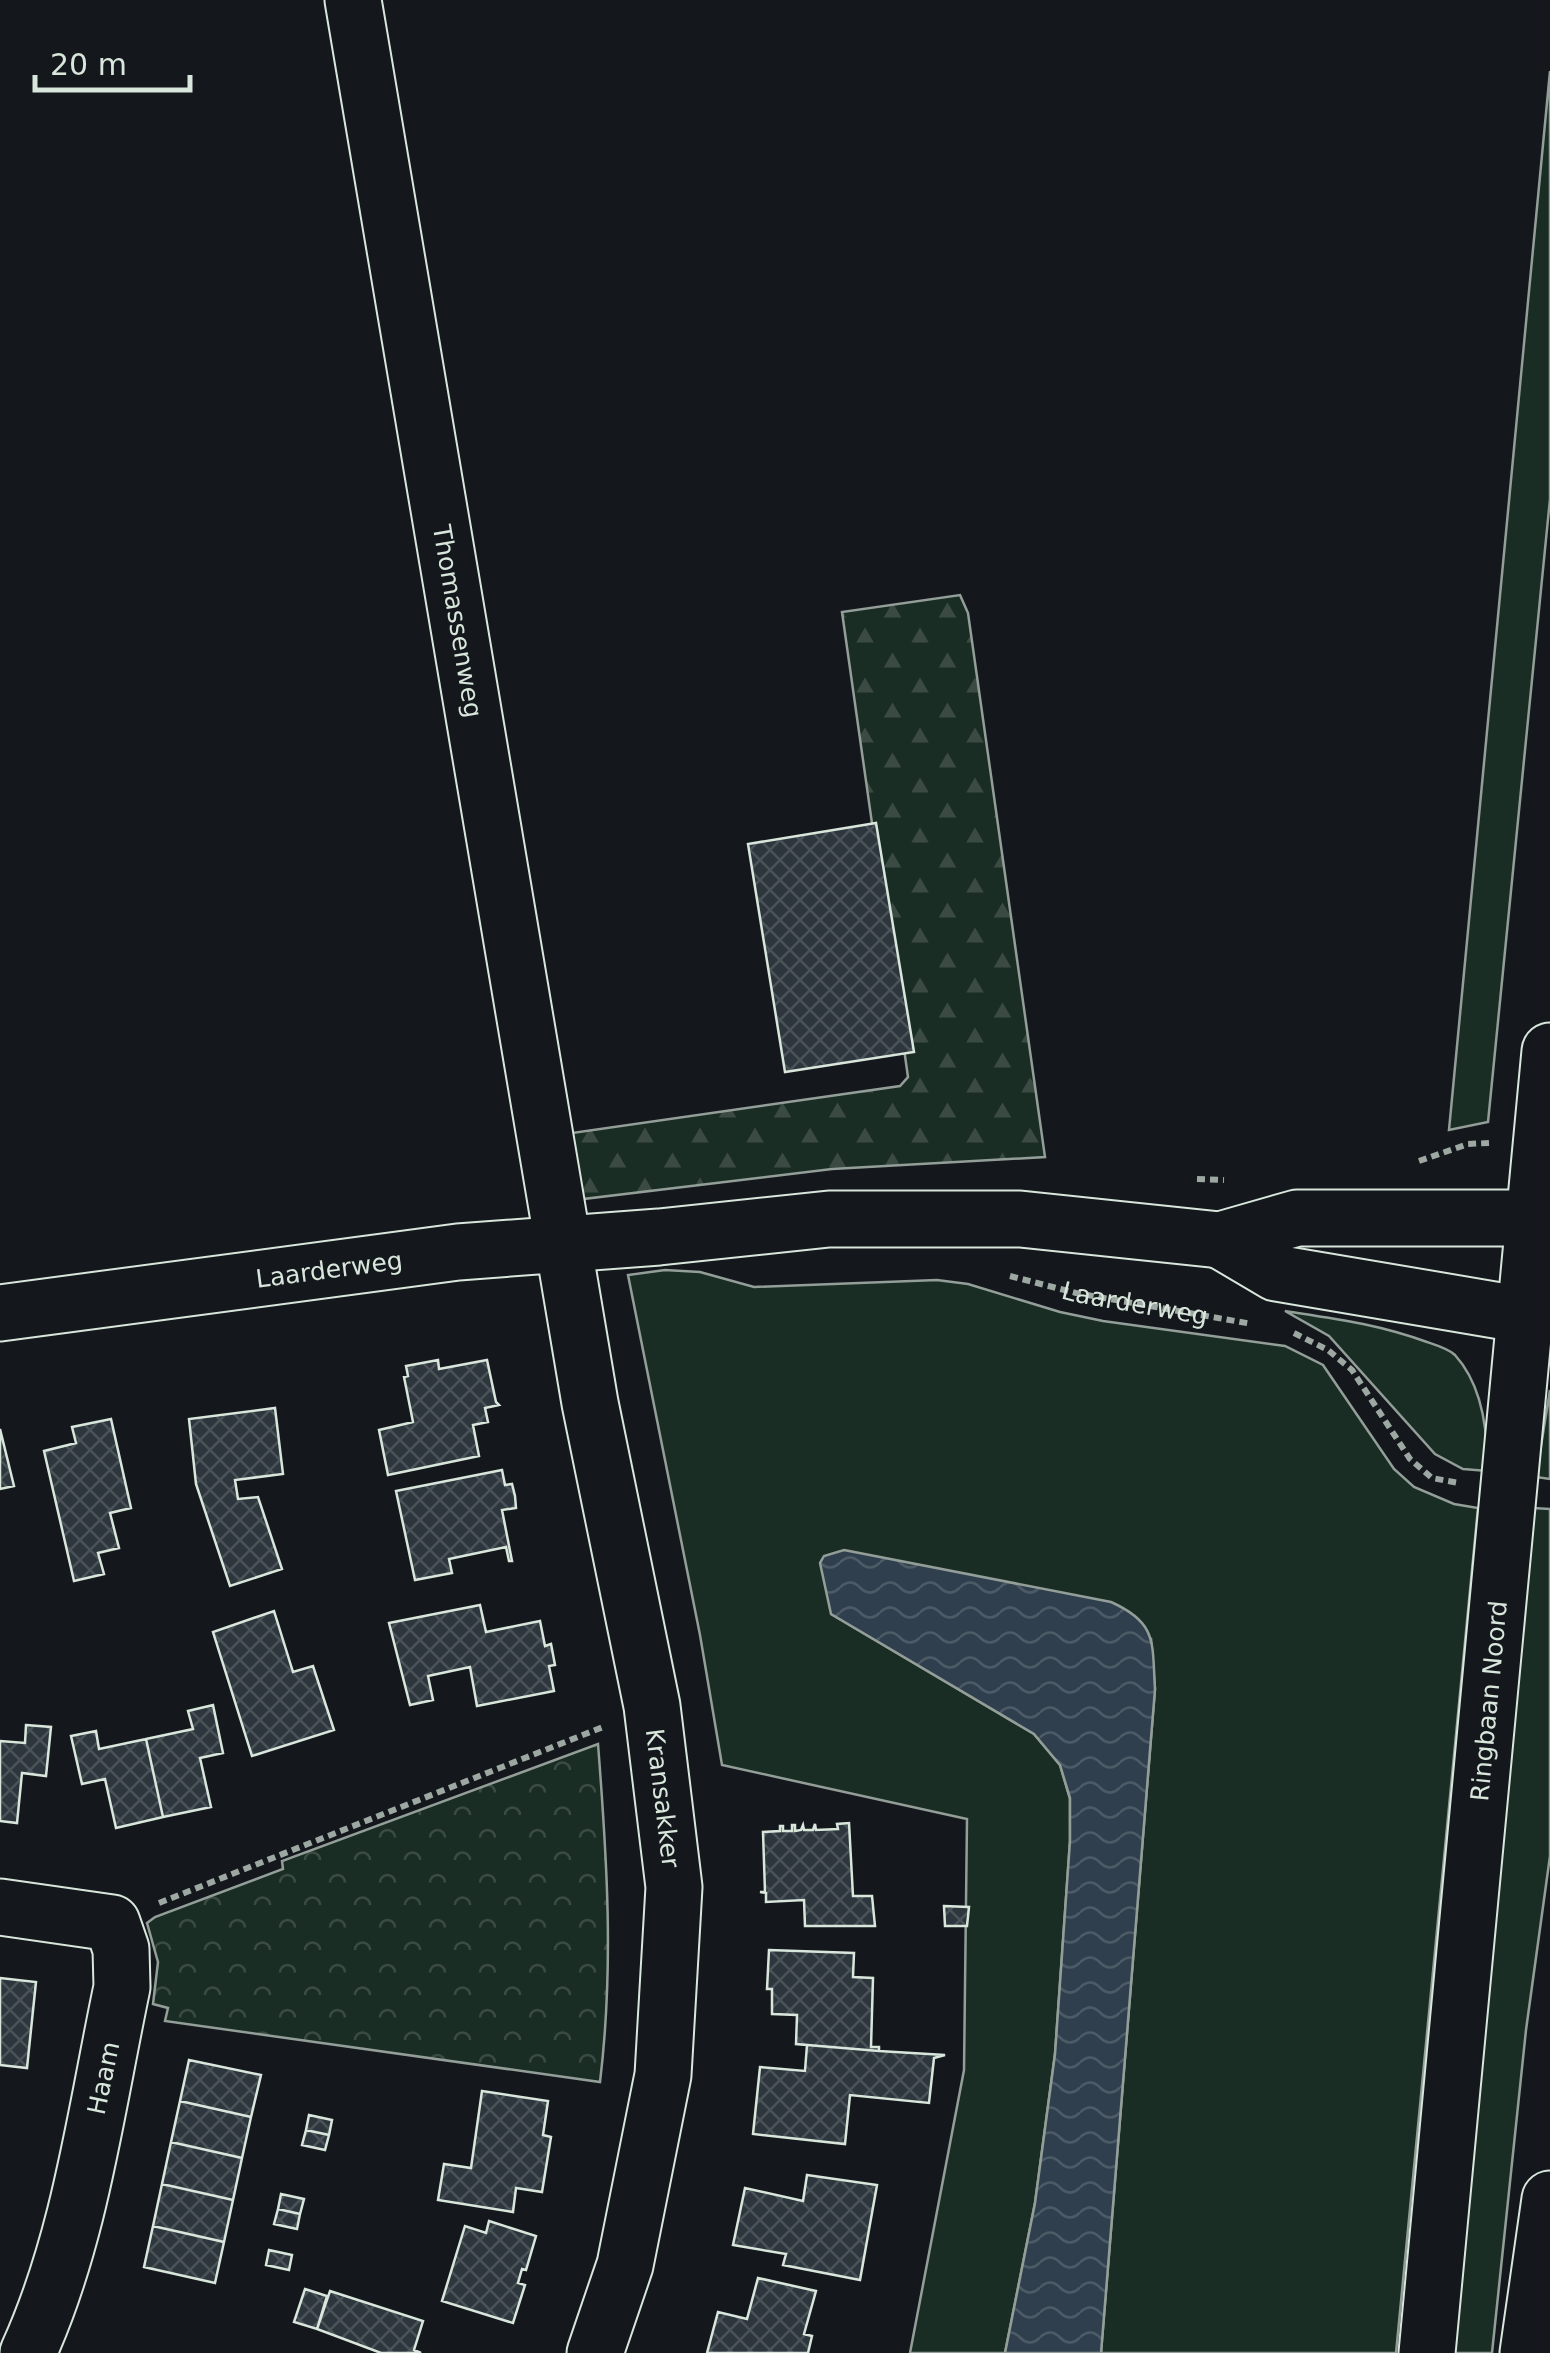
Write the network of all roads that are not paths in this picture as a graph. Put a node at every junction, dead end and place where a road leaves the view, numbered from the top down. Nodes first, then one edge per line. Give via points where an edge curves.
1 (353, 0) edge
2 (1550, 1051) edge
3 (1542, 1222) edge
4 (1220, 1240) junction
5 (564, 1244) junction
6 (1537, 1312) edge
7 (0, 1313) edge
8 (0, 1906) edge
9 (1550, 2199) edge
10 (43, 2348) edge
11 (595, 2353) edge
12 (1427, 2353) edge
13 (1528, 2353) edge

1 - 5 street, Thomassenweg
2 - 3 street, Ringbaan Noord
3 - 4 street, Laarderweg via 1297,1218
3 - 6 street, Ringbaan Noord
4 - 5 street, Laarderweg via 1020,1219 829,1219
4 - 6 street, Laarderweg via 1276,1273
5 - 7 street, Laarderweg
5 - 11 street, Kransakker via 652,1706 674,1887 664,2076 624,2265
6 - 12 street, Ringbaan Noord via 1506,1489
8 - 10 street, Haam via 112,1923 121,1949 122,1987
9 - 13 street

